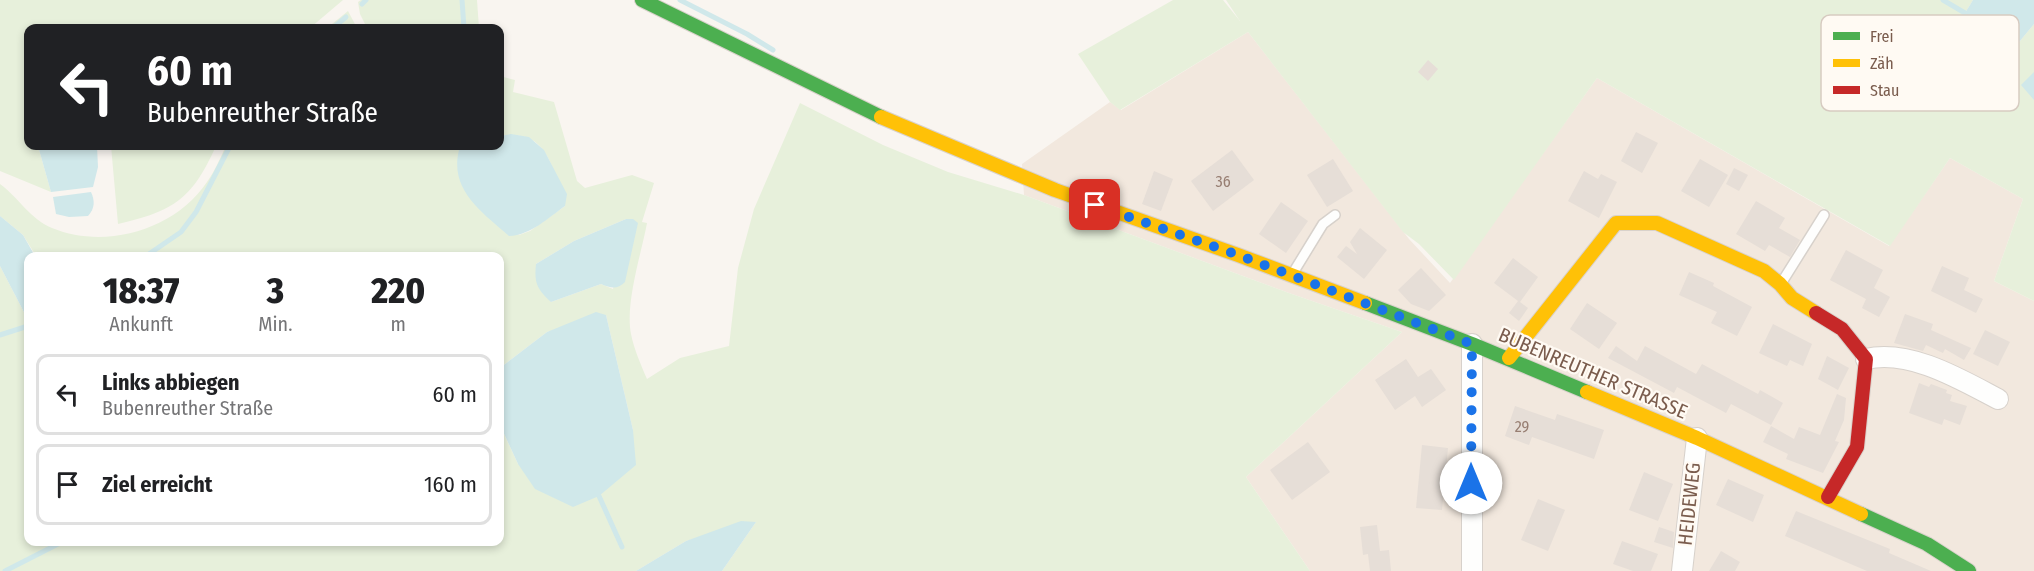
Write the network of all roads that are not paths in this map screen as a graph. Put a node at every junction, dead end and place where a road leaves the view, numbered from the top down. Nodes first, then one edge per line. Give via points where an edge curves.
1 (642, 0) edge
2 (1335, 215) dead end
3 (1824, 215) dead end
4 (1292, 275) junction
5 (1780, 284) junction
6 (1472, 344) junction
7 (1509, 358) junction
8 (1866, 359) junction
9 (1998, 399) dead end
10 (1697, 438) junction
11 (1828, 497) junction
12 (1472, 571) edge
13 (1682, 571) edge
14 (1969, 571) edge

1 - 4 street, BUBENREUTHER STRASSE via 888,121 1055,190
2 - 4 lane via 1323,224
3 - 5 lane
4 - 6 street, BUBENREUTHER STRASSE
5 - 7 street via 1764,271 1657,223 1616,224
5 - 8 street via 1792,298 1842,329
6 - 7 street, BUBENREUTHER STRASSE
6 - 12 street
7 - 10 street, BUBENREUTHER STRASSE
8 - 9 street via 1882,355 1941,369
8 - 11 street via 1857,447
10 - 11 street, BUBENREUTHER STRASSE
10 - 13 street, HEIDEWEG
11 - 14 street, BUBENREUTHER STRASSE via 1927,544

